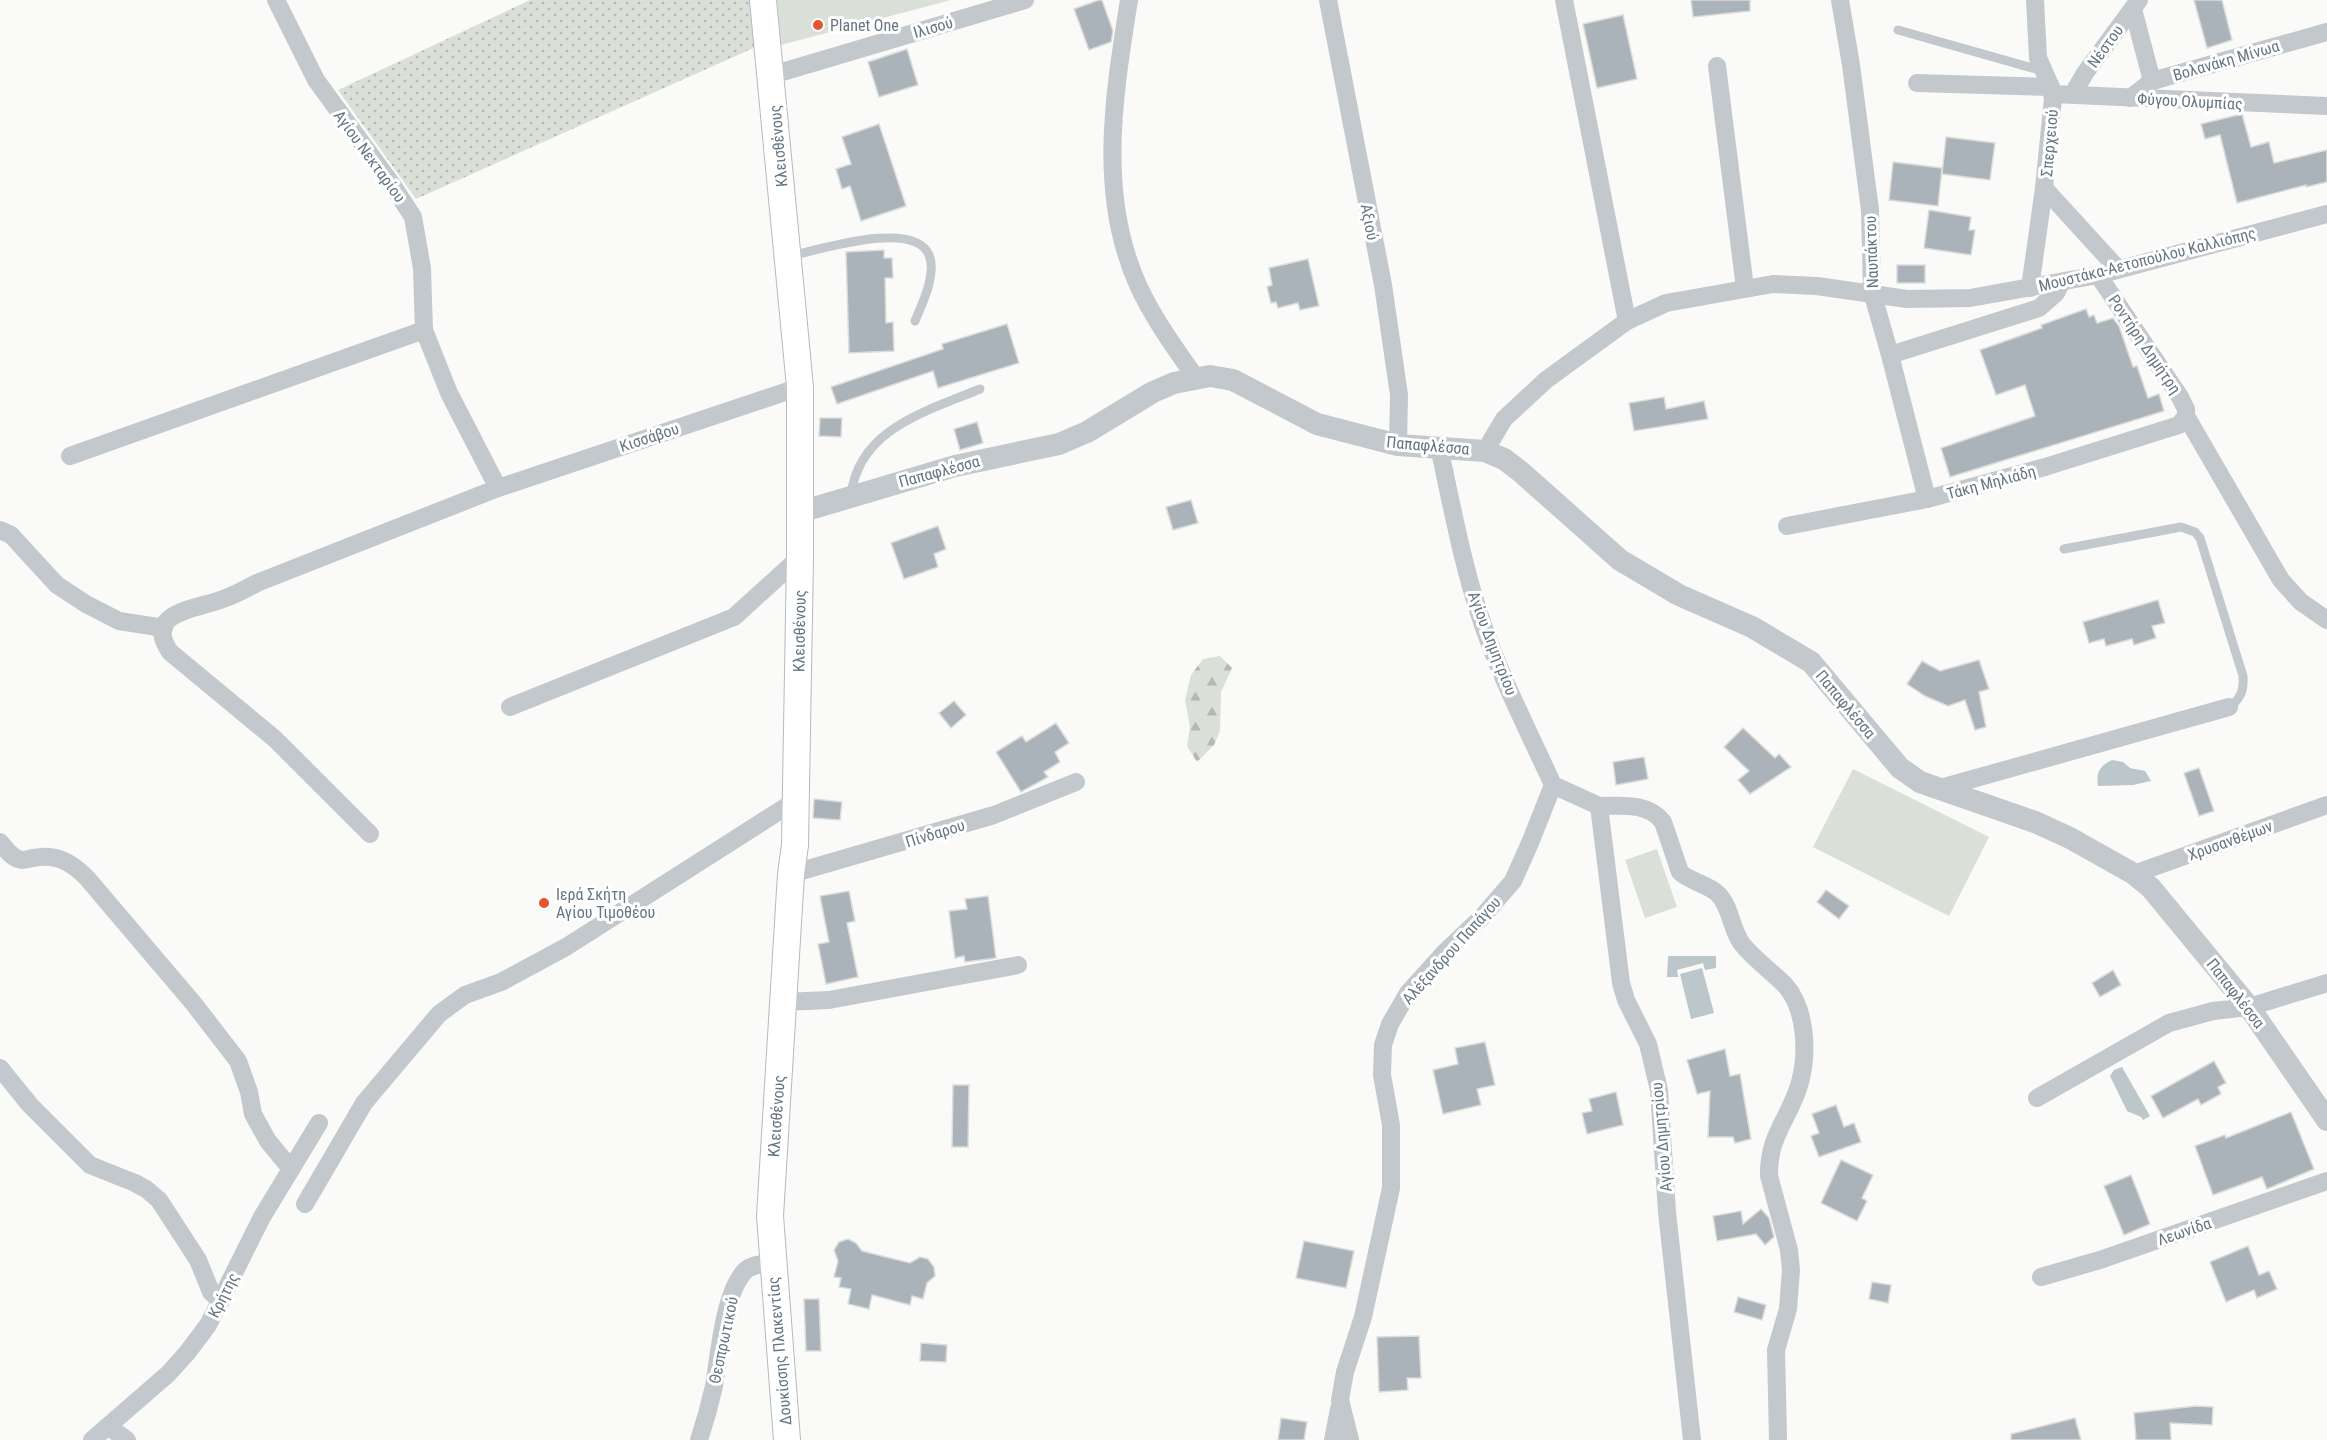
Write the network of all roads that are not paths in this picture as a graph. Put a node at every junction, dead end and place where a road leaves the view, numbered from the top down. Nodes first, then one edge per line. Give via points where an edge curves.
1 (764, 0) edge
2 (1025, 0) edge
3 (1129, 0) edge
4 (1328, 0) edge
5 (1564, 0) edge
6 (1840, 0) edge
7 (2035, 0) edge
8 (282, 2) edge
9 (2137, 2) edge
10 (1898, 30) dead end
11 (2327, 32) edge
12 (1717, 66) dead end
13 (772, 75) junction
14 (2152, 81) junction
15 (1917, 83) dead end
16 (2049, 84) junction
17 (2073, 94) junction
18 (2130, 98) junction
19 (2327, 106) edge
20 (2044, 188) junction
21 (2327, 214) edge
22 (788, 256) junction
23 (2118, 269) junction
24 (2098, 275) junction
25 (2061, 283) junction
26 (1745, 288) junction
27 (2030, 288) junction
28 (1872, 292) junction
29 (915, 321) dead end
30 (1627, 321) junction
31 (423, 330) junction
32 (1890, 355) junction
33 (1196, 378) junction
34 (800, 387) junction
35 (980, 389) dead end
36 (2186, 416) junction
37 (1398, 445) junction
38 (1439, 447) junction
39 (1485, 451) junction
40 (70, 456) dead end
41 (498, 488) junction
42 (851, 496) junction
43 (1927, 499) junction
44 (800, 512) junction
45 (1787, 526) dead end
46 (0, 530) edge
47 (2064, 549) dead end
48 (800, 557) junction
49 (2327, 620) edge
50 (164, 628) junction
51 (510, 707) dead end
52 (2229, 707) joint
53 (1076, 782) dead end
54 (1553, 785) junction
55 (1937, 789) junction
56 (795, 801) junction
57 (1599, 806) junction
58 (2327, 806) edge
59 (370, 834) dead end
60 (0, 842) edge
61 (791, 874) junction
62 (2133, 874) junction
63 (1018, 965) dead end
64 (2327, 983) edge
65 (783, 1002) junction
66 (2249, 1007) junction
67 (0, 1068) edge
68 (2037, 1098) dead end
69 (2327, 1120) edge
70 (319, 1123) dead end
71 (291, 1169) junction
72 (2327, 1181) edge
73 (305, 1204) dead end
74 (772, 1263) junction
75 (2040, 1277) dead end
76 (221, 1301) junction
77 (1340, 1400) junction
78 (109, 1427) junction
79 (92, 1440) edge
80 (127, 1440) edge
81 (699, 1440) edge
82 (787, 1440) edge
83 (1333, 1440) edge
84 (1350, 1440) edge
85 (1692, 1440) edge
86 (1778, 1440) edge

1 - 13 main road, Κλεισθένους
2 - 13 street, Ιλισού
3 - 33 street via 1111,145 1116,216 1138,286
4 - 37 street, Αξιού via 1383,285 1399,395
5 - 30 street
6 - 28 street, Ναυπάκτου via 1870,210
7 - 16 street, Σπερχειού via 2037,52
8 - 31 street, Αγίου Νεκταρίου via 316,80 412,217 422,268
9 - 14 street
9 - 17 street, Νέστου
10 - 16 lane
11 - 14 street, Βολανάκη Μίνωα
12 - 26 street
13 - 22 main road, Κλεισθένους
14 - 18 street, Βολανάκη Μίνωα
15 - 16 street, Φύγου Ολυμπίας
16 - 17 street, Φύγου Ολυμπίας
16 - 20 street, Σπερχειού
17 - 18 street, Φύγου Ολυμπίας
18 - 19 street, Φύγου Ολυμπίας
20 - 23 street
20 - 27 street, Σπερχειού
21 - 23 street, Μουστάκα-Αετοπούλου Καλλιόπης
22 - 29 lane via 874,238 900,237 920,243 931,265 928,290
22 - 34 main road, Κλεισθένους
23 - 24 street, Μουστάκα-Αετοπούλου Καλλιόπης
24 - 25 street, Μουστάκα-Αετοπούλου Καλλιόπης
24 - 36 street, Ροντήρη Δημήτρη via 2180,397
25 - 27 street, Μουστάκα-Αετοπούλου Καλλιόπης
25 - 32 street via 2039,308
26 - 28 street, Μουστάκα-Αετοπούλου Καλλιόπης via 1785,284
26 - 30 street, Μουστάκα-Αετοπούλου Καλλιόπης via 1666,303
27 - 28 street, Μουστάκα-Αετοπούλου Καλλιόπης via 1940,300
28 - 32 street, Ναυπάκτου
30 - 39 street, Μουστάκα-Αετοπούλου Καλλιόπης via 1584,350 1504,419
31 - 40 street
31 - 41 street, Αγίου Νεκταρίου via 448,393
32 - 43 street, Ναυπάκτου
33 - 37 street, Παπαφλέσσα via 1233,380 1317,424
33 - 42 street, Παπαφλέσσα via 1154,392 1059,444 954,466
34 - 41 street, Κισσάβου
34 - 44 main road, Κλεισθένους
35 - 42 lane via 905,419 884,435 860,465
36 - 43 street, Τάκη Μηλιάδη via 2179,425
36 - 49 street, Ροντήρη Δημήτρη via 2281,580 2301,602
37 - 38 street, Παπαφλέσσα
38 - 39 street, Παπαφλέσσα
38 - 54 street, Αγίου Δημητρίου via 1483,624
39 - 55 street, Παπαφλέσσα via 1521,472 1620,560 1679,596 1752,627 1811,662 1900,768
41 - 50 street, Κισσάβου via 222,600 172,615
42 - 44 street, Παπαφλέσσα
43 - 45 street, Τάκη Μηλιάδη
44 - 48 main road, Κλεισθένους
46 - 50 street via 11,535 57,585 86,604 119,621
47 - 52 lane via 2181,527 2195,532 2243,676 2240,697
48 - 51 street via 734,617
48 - 56 main road, Κλεισθένους
50 - 59 street via 163,642 170,652 275,739
52 - 55 street
53 - 61 street, Πίνδαρου via 994,815
54 - 57 street
54 - 77 street, Αλέξανδρου Παπάγου via 1513,881 1408,993 1390,1024 1383,1046 1382,1075 1391,1125 1391,1188 1364,1317
55 - 62 street, Παπαφλέσσα via 2035,822
56 - 61 main road, Κλεισθένους
56 - 73 street via 566,947 452,1003 364,1102
57 - 85 street, Αγίου Δημητρίου via 1621,983 1648,1044 1659,1090
57 - 86 street via 1635,807 1658,816 1680,872 1717,892 1742,943 1786,986 1798,1009 1803,1050 1801,1080 1776,1135 1769,1164 1791,1270 1788,1309 1776,1350
58 - 62 street, Χρυσανθέμων
60 - 71 street via 20,860 55,858 74,865 87,878 238,1061 253,1114 268,1141
61 - 65 main road, Κλεισθένους
62 - 66 street, Παπαφλέσσα via 2151,888
63 - 65 street via 829,1000
64 - 66 street
65 - 74 main road, Κλεισθένους via 770,1216
66 - 68 street via 2213,1011 2169,1023
66 - 69 street, Παπαφλέσσα
67 - 76 street via 30,1105 90,1165 135,1183 159,1200 198,1260 210,1292
70 - 71 street, Κρήτης
71 - 76 street, Κρήτης via 262,1216
72 - 75 street, Λεωνίδα
74 - 81 street, Θεσπρωτικού via 747,1269 735,1288
74 - 82 main road, Δουκίσσης Πλακεντίας
76 - 78 street, Κρήτης via 188,1353
77 - 83 street
77 - 84 street, Αλέξανδρου Παπάγου
78 - 79 street, Κρήτης
78 - 80 street

